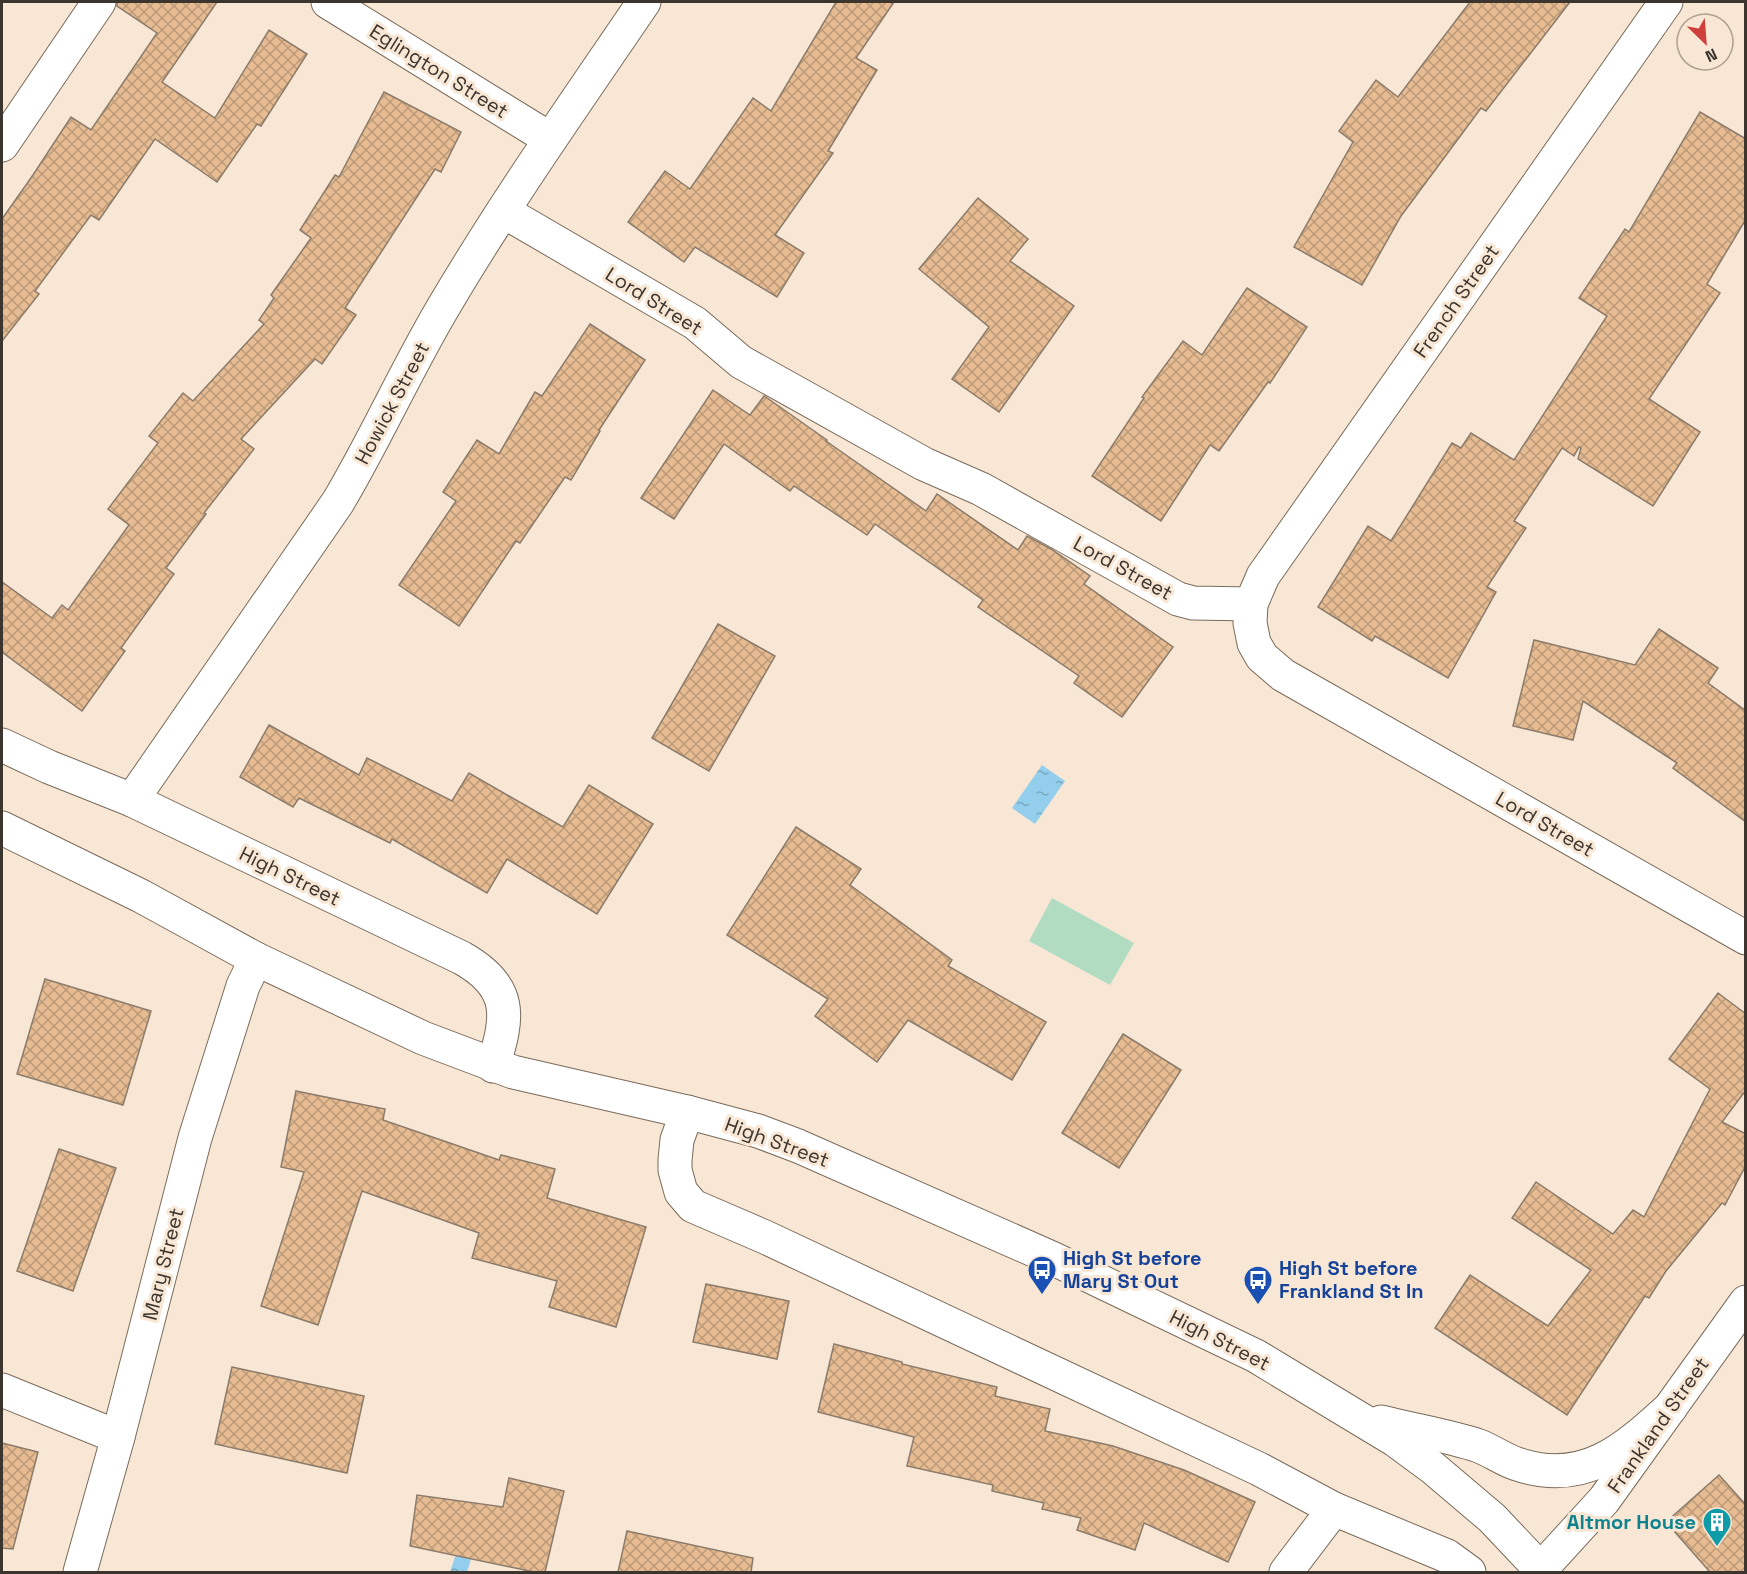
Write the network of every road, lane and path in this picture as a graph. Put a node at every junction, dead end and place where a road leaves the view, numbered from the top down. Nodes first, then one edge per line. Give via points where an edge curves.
1 (99, 2) edge
2 (328, 2) edge
3 (645, 2) edge
4 (1666, 2) edge
5 (550, 140) junction
6 (2, 145) edge
7 (503, 211) junction
8 (1251, 604) junction
9 (2, 744) edge
10 (132, 800) junction
11 (2, 828) edge
12 (1746, 938) edge
13 (256, 959) junction
14 (493, 1066) junction
15 (687, 1112) junction
16 (1746, 1302) edge
17 (2, 1390) edge
18 (1671, 1407) junction
19 (1353, 1415) junction
20 (118, 1437) junction
21 (1334, 1509) junction
22 (1542, 1571) edge
23 (80, 1572) edge
24 (1286, 1572) edge
25 (1469, 1572) edge

1 - 6 street
2 - 5 street, Eglington Street
3 - 5 street, Howick Street
4 - 8 street, French Street via 1263,576
5 - 7 street, Howick Street
7 - 8 street, Lord Street via 695,323 741,362 1178,599
7 - 10 street, Howick Street via 444,306 338,502
8 - 12 street, Lord Street via 1254,643 1262,657 1283,675
9 - 10 street, High Street
10 - 14 street, High Street via 481,969 496,986 504,1012 502,1037
11 - 13 street, High Street via 141,896
13 - 14 street, High Street via 423,1038
13 - 20 street, Mary Street via 243,986 195,1138
14 - 15 street, High Street
15 - 19 street, High Street via 798,1146 1054,1259 1256,1356
15 - 21 street via 677,1140 675,1170 681,1192 693,1206 1259,1468
16 - 18 street, Frankland Street
17 - 20 street
18 - 19 street via 1616,1453 1581,1468 1559,1471 1516,1464 1480,1446
18 - 22 street, Frankland Street via 1604,1500
19 - 22 street, High Street via 1433,1468 1492,1518
20 - 23 street, Mary Street
21 - 24 street
21 - 25 street via 1447,1556

